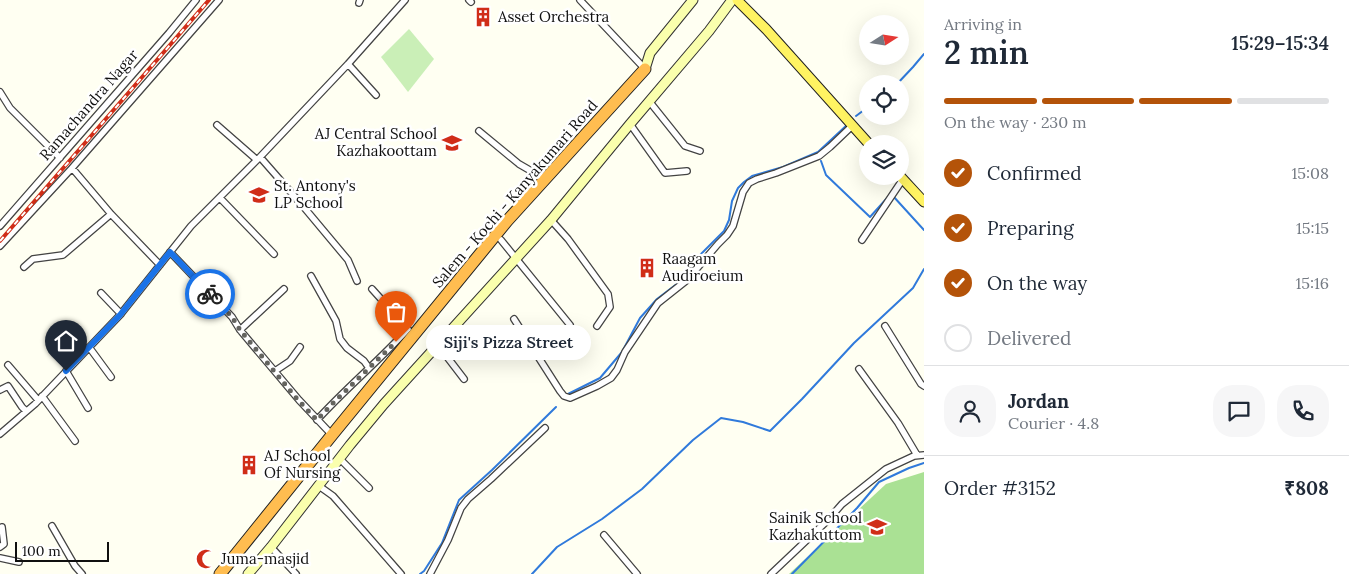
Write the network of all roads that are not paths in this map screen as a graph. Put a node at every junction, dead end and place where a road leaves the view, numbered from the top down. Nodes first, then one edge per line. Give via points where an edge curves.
1 (196, 0) edge
2 (219, 0) edge
3 (405, 0) edge
4 (580, 0) edge
5 (693, 0) edge
6 (732, 0) edge
7 (737, 0) edge
8 (348, 64) junction
9 (645, 69) junction
10 (0, 92) edge
11 (376, 95) dead end
12 (649, 101) junction
13 (630, 124) junction
14 (217, 125) dead end
15 (852, 126) junction
16 (479, 131) dead end
17 (860, 135) edge
18 (700, 151) dead end
19 (60, 158) junction
20 (258, 159) junction
21 (72, 168) junction
22 (687, 171) dead end
23 (545, 179) junction
24 (897, 185) edge
25 (908, 185) edge
26 (220, 198) junction
27 (924, 202) edge
28 (111, 214) junction
29 (551, 220) junction
30 (0, 226) edge
31 (501, 240) dead end
32 (862, 240) dead end
33 (0, 246) edge
34 (170, 252) junction
35 (274, 254) dead end
36 (516, 259) junction
37 (160, 265) junction
38 (24, 267) dead end
39 (312, 276) dead end
40 (357, 281) dead end
41 (372, 288) dead end
42 (284, 289) dead end
43 (101, 293) dead end
44 (121, 314) junction
45 (514, 320) dead end
46 (570, 325) dead end
47 (597, 326) dead end
48 (885, 326) dead end
49 (240, 330) junction
50 (438, 345) junction
51 (89, 346) junction
52 (300, 347) dead end
53 (8, 365) dead end
54 (369, 368) junction
55 (859, 369) dead end
56 (66, 371) junction
57 (275, 371) junction
58 (111, 377) dead end
59 (464, 379) dead end
60 (924, 386) edge
61 (0, 390) edge
62 (40, 398) junction
63 (88, 408) dead end
64 (26, 411) junction
65 (317, 420) junction
66 (545, 428) dead end
67 (1, 431) edge
68 (332, 435) junction
69 (75, 441) dead end
70 (921, 455) edge
71 (340, 459) junction
72 (319, 486) junction
73 (368, 488) dead end
74 (52, 526) dead end
75 (2, 527) dead end
76 (604, 535) dead end
77 (0, 547) edge
78 (271, 547) junction
79 (0, 558) edge
80 (19, 562) dead end
81 (82, 574) edge
82 (220, 574) edge
83 (248, 574) edge
84 (296, 574) edge
85 (401, 574) edge
86 (430, 574) edge
87 (638, 574) edge
88 (772, 574) edge

1 - 19 street, Ramachandra Nagar
2 - 21 street
3 - 8 street
4 - 9 street
5 - 9 street via 650,53
6 - 12 street
7 - 15 main road
8 - 11 street
8 - 20 street
9 - 23 highway, Salem - Kochi - Kanyakumari Road
10 - 19 street via 10,108
12 - 13 street
12 - 18 street via 685,146
13 - 22 street via 665,173
13 - 29 street
14 - 20 street
15 - 17 main road
15 - 45 street via 819,156 749,183 727,235 687,280 658,303 611,378 570,398 564,396
16 - 23 street via 519,164
19 - 30 street, Ramachandra Nagar
20 - 26 street
20 - 40 street via 348,260
21 - 28 street
21 - 33 street
23 - 68 highway, Salem - Kochi - Kanyakumari Road
24 - 32 street
25 - 27 main road
26 - 34 street
26 - 35 street
28 - 37 street
28 - 38 street via 64,255 33,259
29 - 36 street
29 - 47 street via 608,294 610,307
31 - 36 street
34 - 37 street
34 - 49 street via 232,317
36 - 46 street
36 - 50 street
37 - 44 street
39 - 54 street via 336,321 340,339
41 - 54 street via 408,329
42 - 49 street
43 - 44 street
44 - 51 street
48 - 60 street
49 - 57 street
50 - 59 street
50 - 71 street
51 - 56 street
51 - 58 street
52 - 57 street via 290,361
53 - 62 street
54 - 65 street
55 - 70 street
56 - 62 street
56 - 63 street
57 - 65 street
61 - 64 street via 8,386
62 - 64 street
62 - 69 street
64 - 67 street
65 - 68 street
66 - 86 street via 468,499
68 - 82 highway, Salem - Kochi - Kanyakumari Road
70 - 88 street via 886,469 842,504
71 - 72 street
71 - 73 street
72 - 78 street
72 - 85 street via 333,496
74 - 81 street
75 - 77 street via 4,544
76 - 87 street
78 - 83 street
78 - 84 street
79 - 80 street

